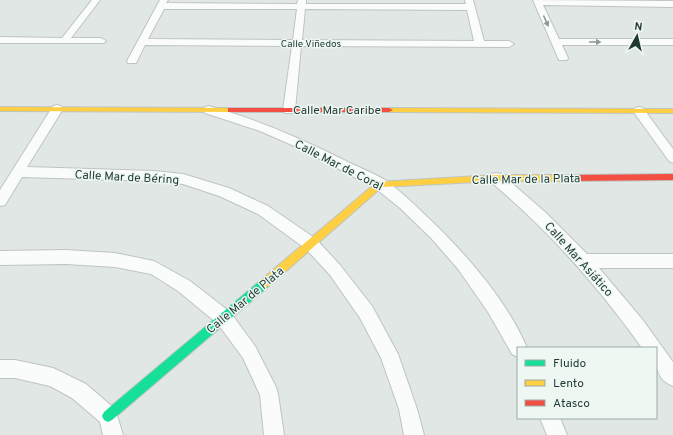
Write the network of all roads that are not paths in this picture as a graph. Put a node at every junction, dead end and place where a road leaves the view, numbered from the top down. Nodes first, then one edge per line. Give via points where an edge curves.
1 (96, 0) edge
2 (537, 1) edge
3 (673, 1) edge
4 (605, 2) edge
5 (163, 3) edge
6 (302, 3) edge
7 (470, 4) edge
8 (0, 40) edge
9 (65, 40) junction
10 (101, 40) dead end
11 (142, 42) junction
12 (556, 42) junction
13 (673, 42) edge
14 (296, 43) junction
15 (480, 44) junction
16 (509, 44) dead end
17 (563, 58) dead end
18 (132, 61) dead end
19 (0, 109) edge
20 (57, 109) junction
21 (209, 110) junction
22 (289, 110) junction
23 (640, 111) junction
24 (673, 111) edge
25 (673, 158) edge
26 (18, 172) junction
27 (673, 177) edge
28 (496, 178) junction
29 (380, 184) junction
30 (0, 201) edge
31 (311, 244) junction
32 (0, 258) edge
33 (584, 261) junction
34 (673, 261) edge
35 (224, 318) junction
36 (517, 347) edge
37 (651, 347) edge
38 (657, 354) edge
39 (0, 369) edge
40 (673, 377) edge
41 (108, 416) junction
42 (550, 419) edge
43 (113, 435) edge
44 (274, 435) edge
45 (414, 435) edge
46 (557, 435) edge

1 - 9 street
2 - 4 street
2 -> 12 street
3 - 4 street
5 - 6 street
5 - 11 street
6 - 7 street
6 - 14 street
7 - 15 street
8 - 9 street
9 - 10 street
11 - 14 street, Calle Viñedos
11 - 18 street
12 -> 13 street
12 - 17 street
14 - 15 street, Calle Viñedos
14 - 22 street
15 - 16 street, Calle Viñedos
19 - 20 street, Calle Mar Caribe
20 - 21 street, Calle Mar Caribe
20 - 26 street
21 - 22 street, Calle Mar Caribe
21 - 29 street, Calle Mar de Coral via 264,128
22 - 23 street, Calle Mar Caribe
23 - 24 street, Calle Mar Caribe
23 - 25 street
26 - 30 street
26 - 31 street, Calle Mar de Béring via 183,179 224,192 263,210
27 - 28 street, Calle Mar de la Plata
28 - 29 street, Calle Mar de la Plata
28 - 33 street, Calle Mar Asiático via 543,218
29 - 31 street, Calle Mar de Plata
29 - 36 street, Calle Mar de Coral via 405,204 463,264 494,306
31 - 35 street, Calle Mar de Plata
31 - 45 street, Calle Mar de Béring via 335,270 366,312 385,347 408,409
32 - 35 street via 66,257 114,260 154,268 184,286
33 - 34 street
33 - 37 street, Calle Mar Asiático via 627,312
35 - 41 street, Calle Mar de Plata
35 - 44 street via 249,352 269,394
38 - 40 street
39 - 41 street via 15,369 53,377 79,391
41 - 43 street
42 - 46 street

